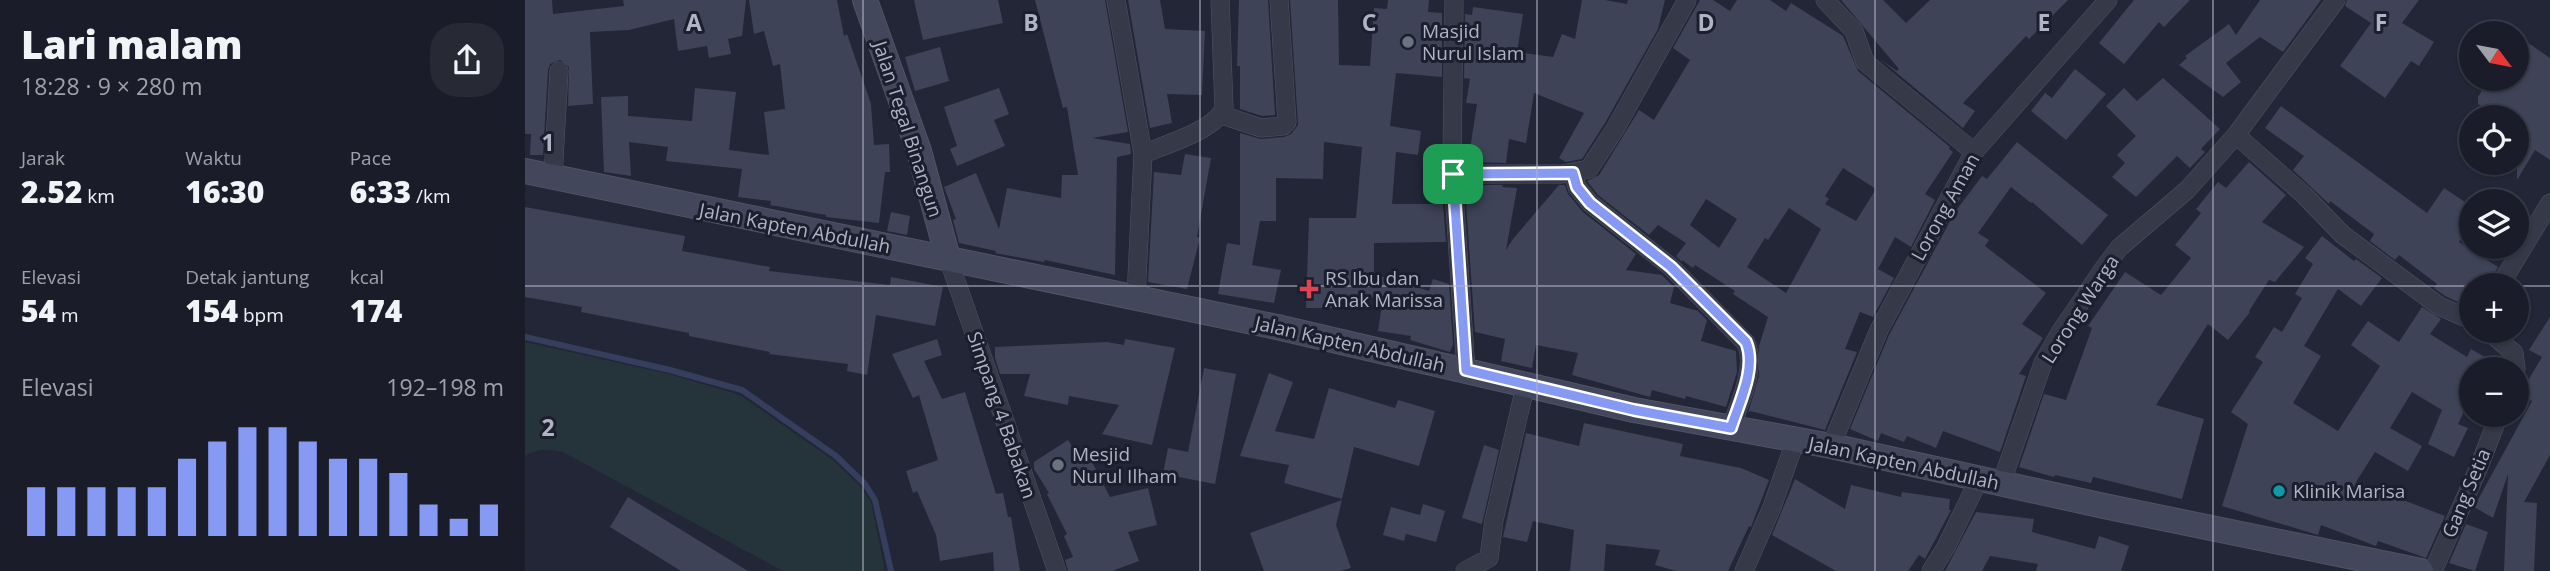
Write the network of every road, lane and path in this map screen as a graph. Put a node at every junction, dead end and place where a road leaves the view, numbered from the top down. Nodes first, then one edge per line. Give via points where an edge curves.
1 (865, 0) edge
2 (1116, 0) edge
3 (1220, 0) edge
4 (1279, 0) edge
5 (1454, 0) edge
6 (1687, 0) edge
7 (1825, 0) edge
8 (2108, 0) edge
9 (2336, 0) edge
10 (559, 71) dead end
11 (1221, 115) junction
12 (2236, 135) junction
13 (1974, 152) junction
14 (1143, 154) junction
15 (525, 171) edge
16 (1573, 173) junction
17 (1453, 174) junction
18 (553, 177) junction
19 (2550, 203) edge
20 (948, 258) junction
21 (2507, 273) edge
22 (1136, 298) junction
23 (2459, 315) edge
24 (2503, 343) edge
25 (2514, 357) edge
26 (1466, 370) junction
27 (1526, 383) junction
28 (2494, 427) edge
29 (1731, 428) junction
30 (1796, 439) junction
31 (1831, 446) junction
32 (1990, 481) junction
33 (1057, 571) edge
34 (1465, 571) edge
35 (1744, 571) edge
36 (1930, 571) edge
37 (2421, 571) edge
38 (2433, 571) edge

1 - 20 main road, Jalan Tegal Binangun via 919,151
2 - 14 street
3 - 11 street via 1225,103
4 - 11 street via 1287,121 1283,126 1262,128
5 - 17 street
6 - 16 street via 1593,164
7 - 13 street via 1854,32 1865,62
8 - 13 street, Lorong Aman
9 - 12 street, Lorong Warga
10 - 18 street
11 - 14 street via 1208,126
12 - 23 street via 2352,242 2439,306
12 - 32 street, Lorong Warga via 2187,190 2119,248 2077,307 2043,363
13 - 31 street, Lorong Aman via 1879,330
14 - 22 street
15 - 18 main road, Jalan Kapten Abdullah
16 - 17 street
16 - 29 street via 1590,203 1671,267 1746,342 1751,354 1749,369
17 - 26 street
18 - 20 main road, Jalan Kapten Abdullah
19 - 21 street
20 - 22 main road, Jalan Kapten Abdullah
20 - 33 street, Simpang 4 Babakan
22 - 26 main road, Jalan Kapten Abdullah
24 - 25 street
26 - 27 main road, Jalan Kapten Abdullah
27 - 29 main road, Jalan Kapten Abdullah
27 - 34 street via 1489,558
28 - 38 street, Gang Setia
29 - 30 main road, Jalan Kapten Abdullah
30 - 31 main road, Jalan Kapten Abdullah
30 - 35 street
31 - 32 main road, Jalan Kapten Abdullah
32 - 36 street, Lorong Warga
32 - 37 main road, Jalan Kapten Abdullah

